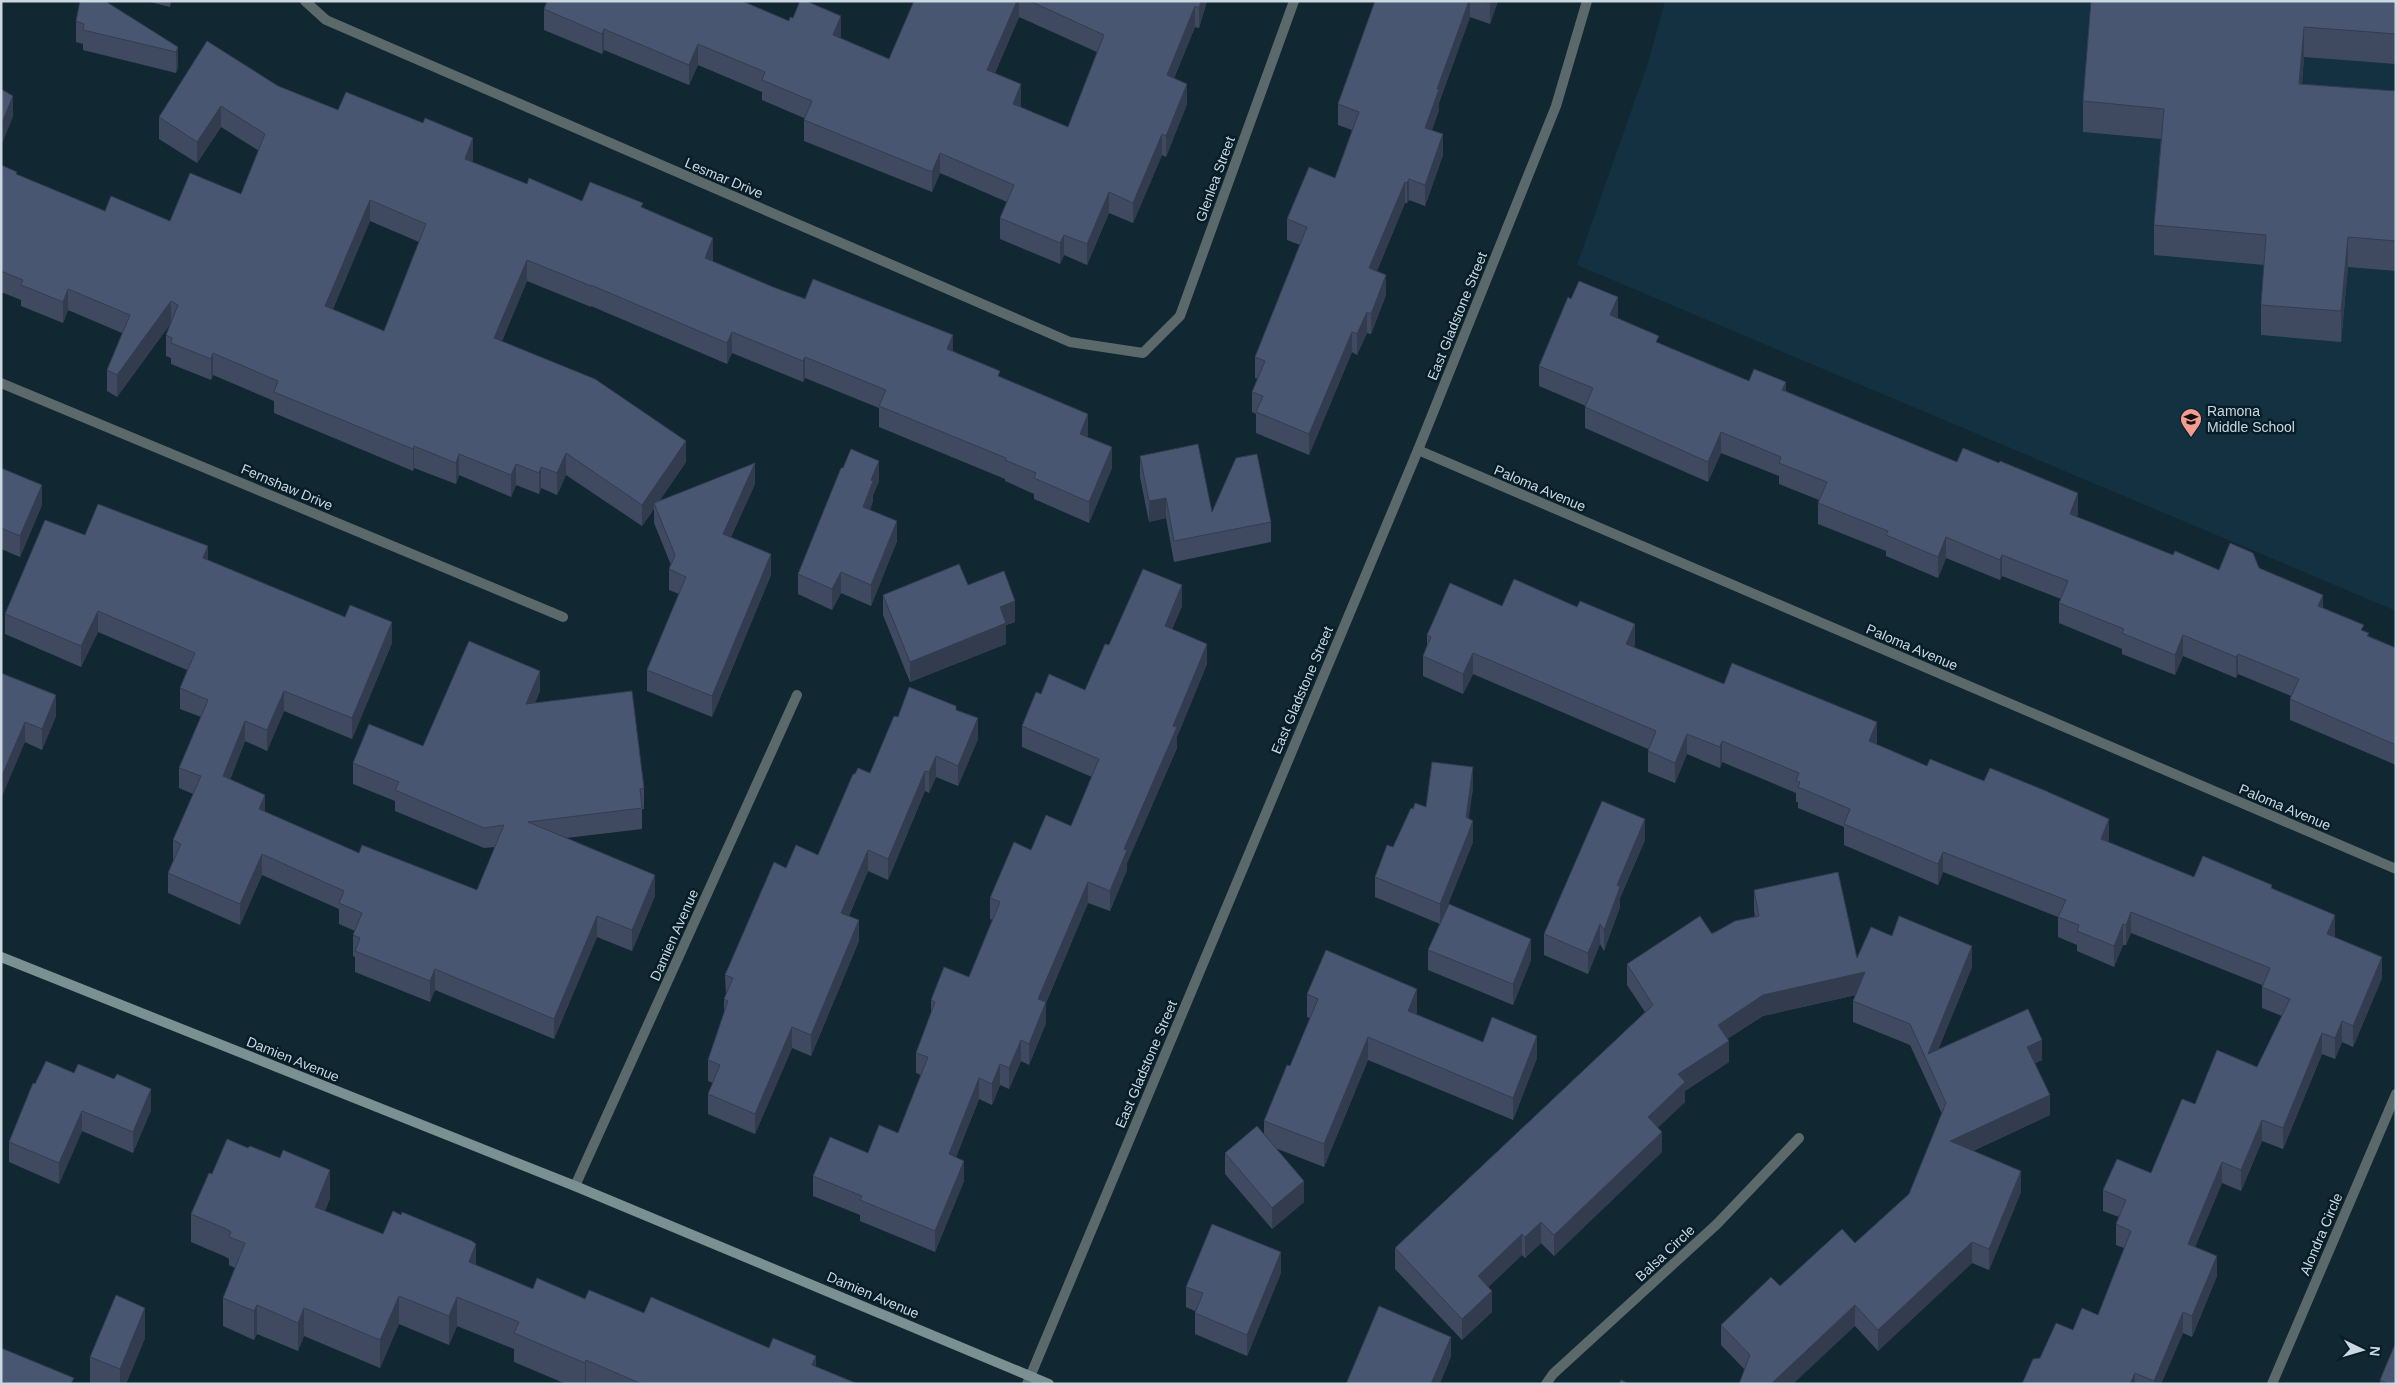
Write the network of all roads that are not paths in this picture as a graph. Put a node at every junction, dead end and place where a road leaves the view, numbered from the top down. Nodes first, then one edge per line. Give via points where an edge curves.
1 (306, 1) edge
2 (1294, 1) edge
3 (1587, 1) edge
4 (1143, 353) joint
5 (1, 383) edge
6 (1418, 450) junction
7 (563, 617) dead end
8 (797, 694) dead end
9 (2396, 869) edge
10 (1, 957) edge
11 (2396, 1094) edge
12 (1799, 1138) dead end
13 (575, 1186) junction
14 (1029, 1380) edge
15 (1049, 1384) edge
16 (1546, 1384) edge
17 (2272, 1384) edge

1 - 4 street, Lesmar Drive via 326,20 1070,342
2 - 4 street, Glenlea Street via 1180,316
3 - 6 street, East Gladstone Street via 1556,106
5 - 7 street, Fernshaw Drive
6 - 9 street, Paloma Avenue
6 - 14 street, East Gladstone Street
8 - 13 street, Damien Avenue
10 - 13 main road, Damien Avenue
11 - 17 street, Alondra Circle
12 - 16 street, Balsa Circle via 1717,1224 1553,1374
13 - 14 main road, Damien Avenue
14 - 15 main road, Damien Avenue

